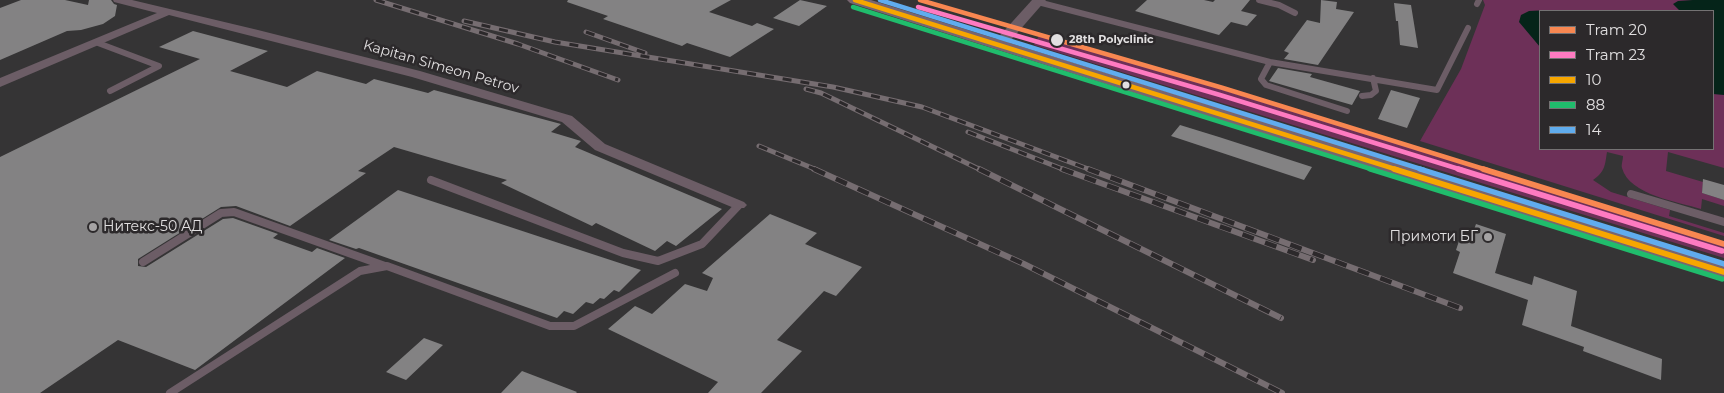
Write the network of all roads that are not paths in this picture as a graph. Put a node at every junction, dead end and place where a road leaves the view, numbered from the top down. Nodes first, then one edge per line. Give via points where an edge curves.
1 (118, 0) edge
2 (855, 0) edge
3 (1259, 0) edge
4 (1039, 1) edge
5 (168, 12) junction
6 (1295, 13) dead end
7 (1468, 28) dead end
8 (98, 43) junction
9 (999, 45) junction
10 (1270, 62) junction
11 (1373, 78) junction
12 (0, 83) edge
13 (110, 91) dead end
14 (1362, 96) dead end
15 (1347, 111) dead end
16 (431, 180) dead end
17 (1631, 194) dead end
18 (739, 206) joint
19 (1724, 222) edge
20 (143, 262) dead end
21 (387, 266) junction
22 (1724, 272) edge
23 (675, 273) dead end
24 (170, 393) edge

1 - 5 street, Kapitan Simeon Petrov
2 - 9 main road
3 - 6 lane
4 - 9 street
4 - 10 lane
5 - 8 street
5 - 18 street, Kapitan Simeon Petrov via 416,74 568,119 600,148
7 - 11 lane via 1437,90
8 - 12 street
8 - 13 lane via 159,66
9 - 22 main road
10 - 11 lane
10 - 15 lane via 1261,79 1266,85
11 - 14 lane via 1376,91
16 - 18 lane via 623,253 658,262 702,244
17 - 19 lane
20 - 21 lane via 221,213 234,212
21 - 23 lane via 550,326 574,326
21 - 24 lane via 360,271

